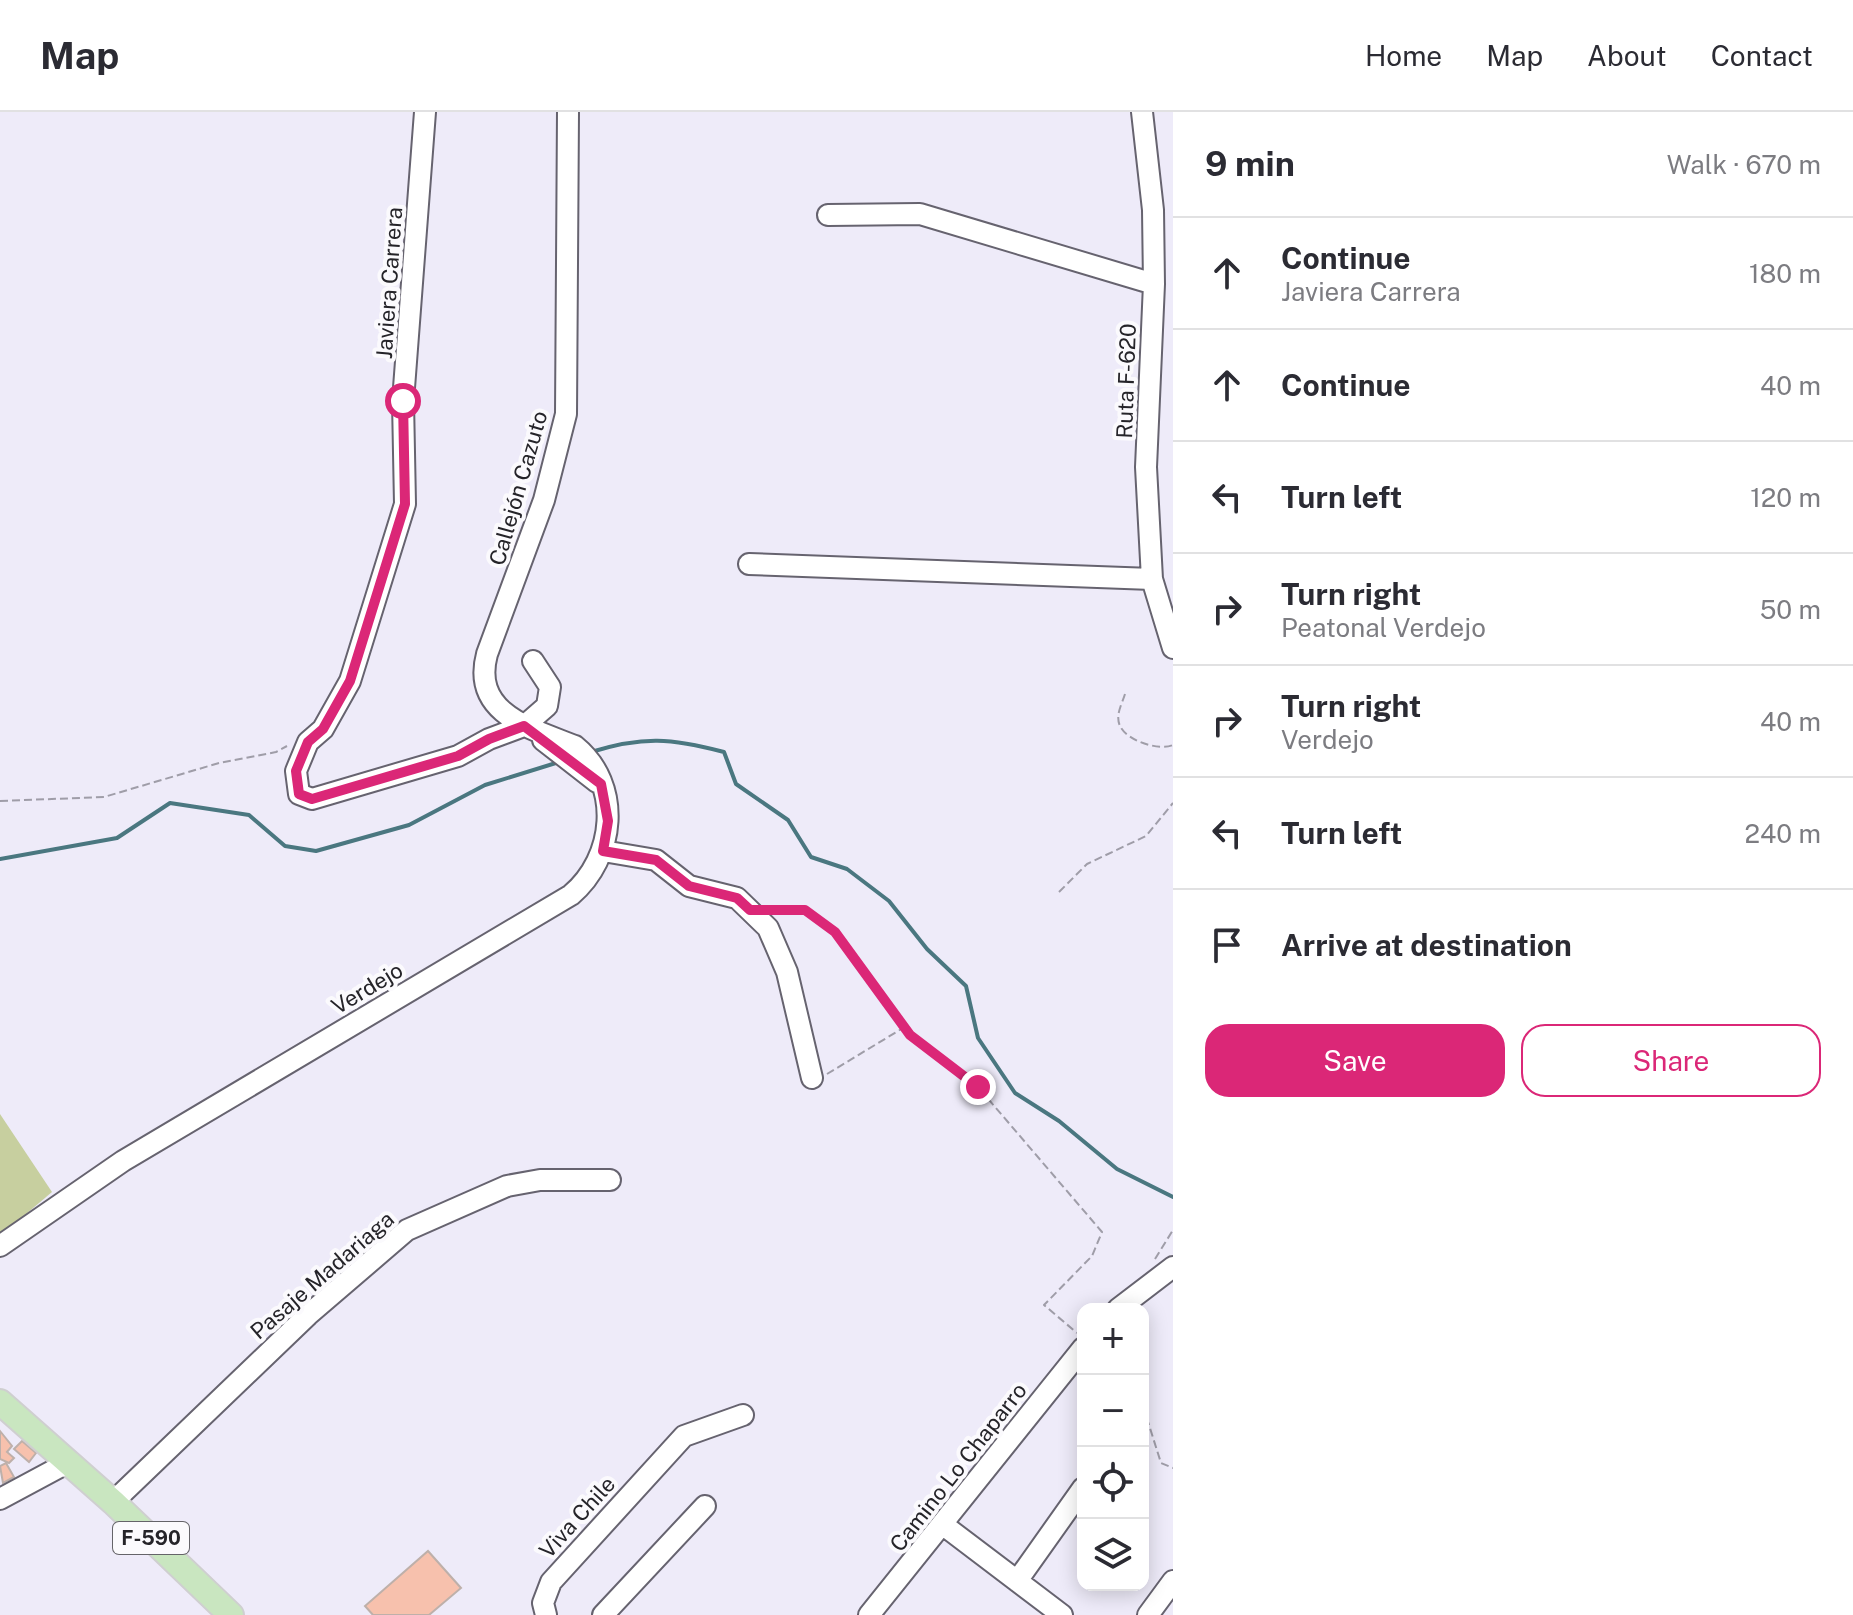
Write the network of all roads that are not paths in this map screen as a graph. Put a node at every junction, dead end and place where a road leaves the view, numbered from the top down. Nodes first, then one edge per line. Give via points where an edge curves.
1 (425, 112) edge
2 (568, 112) edge
3 (1142, 112) edge
4 (828, 215) dead end
5 (1154, 284) junction
6 (749, 564) dead end
7 (1152, 579) junction
8 (1173, 648) edge
9 (533, 661) dead end
10 (524, 726) junction
11 (601, 784) joint
12 (603, 851) junction
13 (812, 1078) road end
14 (610, 1180) dead end
15 (0, 1246) edge
16 (1173, 1267) edge
17 (1126, 1303) edge
18 (1077, 1355) edge
19 (0, 1402) edge
20 (743, 1415) dead end
21 (69, 1462) junction
22 (1077, 1496) edge
23 (0, 1499) edge
24 (113, 1502) junction
25 (705, 1506) dead end
26 (942, 1524) junction
27 (1017, 1581) junction
28 (1173, 1581) edge
29 (231, 1615) edge
30 (546, 1615) edge
31 (603, 1615) edge
32 (869, 1615) edge
33 (1062, 1615) edge
34 (1148, 1615) edge

1 - 10 street, Javiera Carrera via 403,401 405,504 350,681 323,729 308,742 296,771 299,794 312,799 458,756
2 - 10 street, Callejón Cazuto via 566,414 544,500 484,670 494,704
3 - 5 street, Ruta F-620 via 1153,210
4 - 5 street via 920,214
5 - 7 street, Ruta F-620 via 1146,467
6 - 7 street
7 - 8 street, Ruta F-620
9 - 10 street via 550,687 547,706
10 - 11 street, Callejón Cazuto
11 - 12 street, Verdejo via 608,821
12 - 13 street via 656,860 689,886 737,898 768,928 787,972
12 - 15 street, Verdejo via 571,895 123,1161
14 - 24 street, Pasaje Madariaga via 540,1180 507,1186 407,1230 308,1315
16 - 17 street
18 - 26 street, Camino Lo Chaparro
19 - 21 main road, F-590
20 - 30 street, Viva Chile via 684,1436 551,1582 542,1606
21 - 23 street
21 - 24 main road, F-590
22 - 27 street
24 - 29 main road, F-590
25 - 31 street
26 - 27 street
26 - 32 street, Camino Lo Chaparro
27 - 33 street
28 - 34 street

